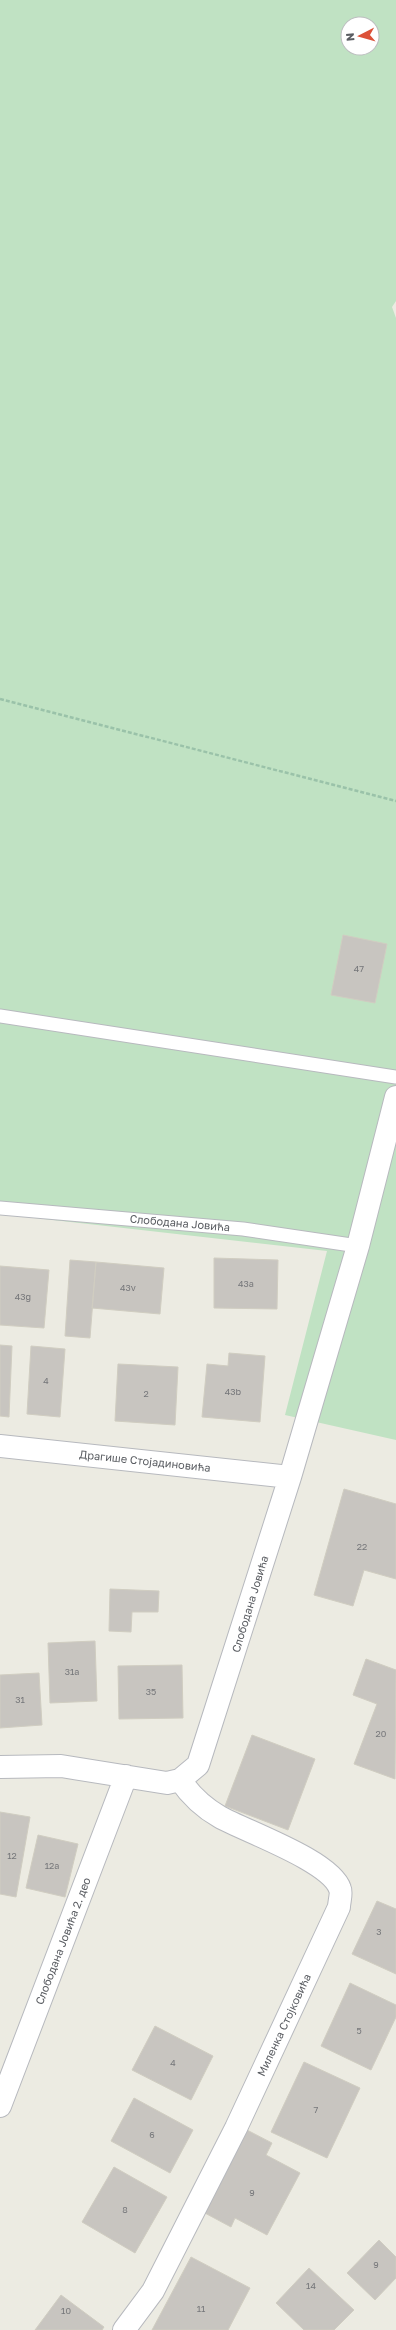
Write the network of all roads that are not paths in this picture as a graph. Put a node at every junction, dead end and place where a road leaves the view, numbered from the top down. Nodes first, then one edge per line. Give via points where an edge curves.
1 (0, 1016) edge
2 (396, 1077) edge
3 (396, 1097) edge
4 (0, 1208) edge
5 (358, 1246) junction
6 (0, 1446) edge
7 (290, 1477) junction
8 (0, 1767) edge
9 (126, 1776) junction
10 (180, 1780) junction
11 (0, 2106) edge
12 (124, 2330) edge

1 - 2 lane
3 - 5 street, Слободана Јовића
4 - 5 lane, Слободана Јовића via 243,1229
5 - 7 street, Слободана Јовића
6 - 7 street, Драгише Стојадиновића
7 - 10 street, Слободана Јовића via 204,1753 198,1766
8 - 9 street via 62,1766
9 - 10 street via 155,1782
9 - 11 street, Слободана Јовића 2. део
10 - 12 street, Миленка Стојковића via 204,1807 311,1861 333,1878 341,1890 339,1907 236,2128 153,2291

